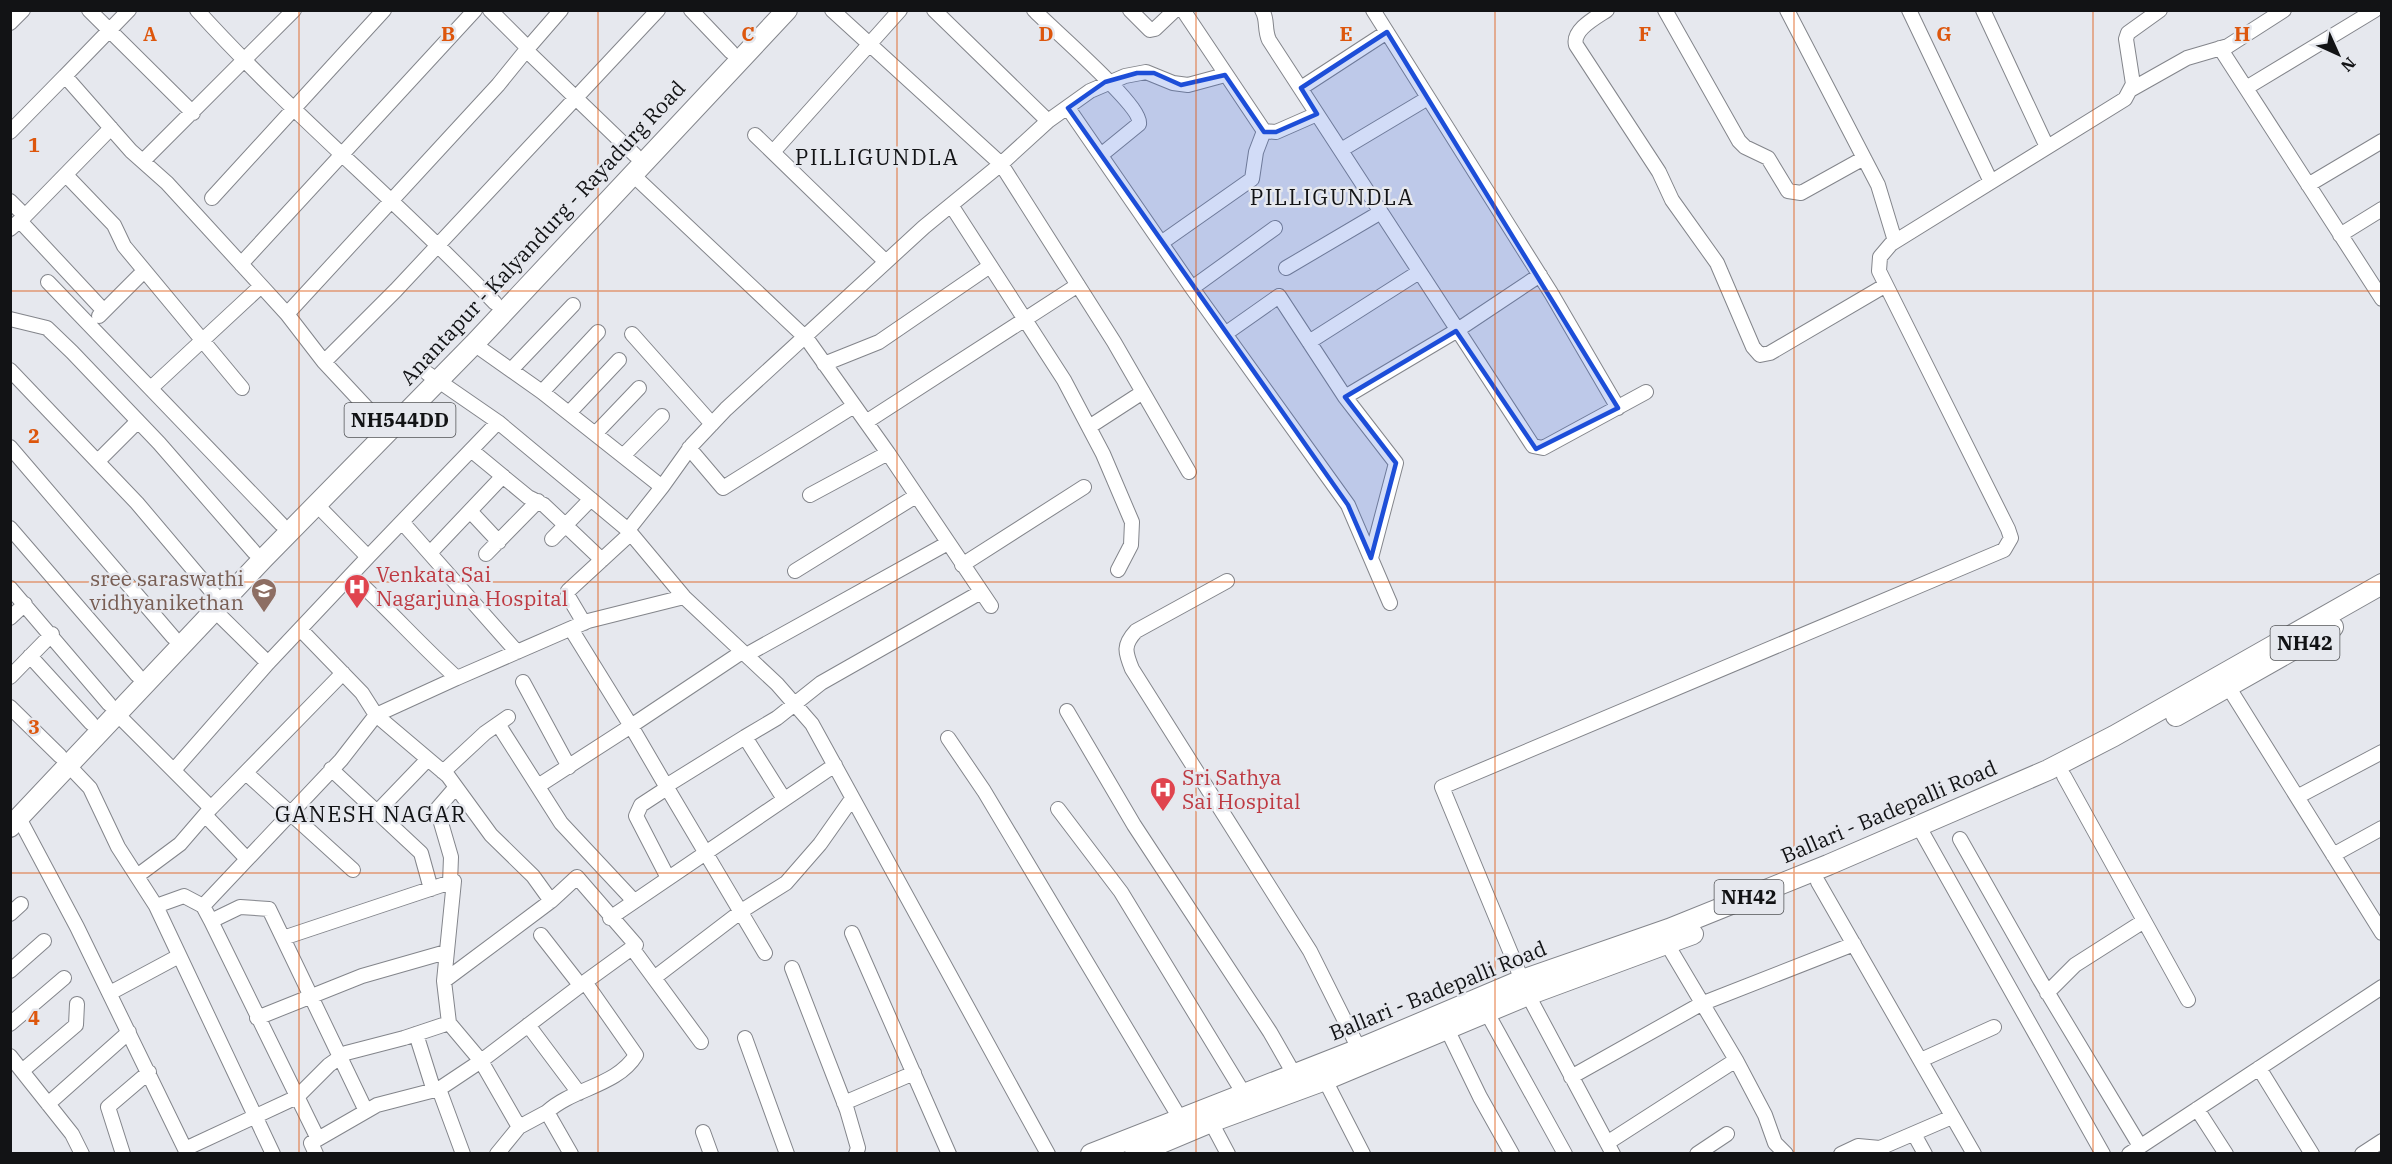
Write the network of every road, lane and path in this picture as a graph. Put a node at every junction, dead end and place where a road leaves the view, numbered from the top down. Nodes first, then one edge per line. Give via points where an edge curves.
1 (23, 10) edge
2 (89, 10) edge
3 (129, 10) edge
4 (197, 10) edge
5 (294, 10) edge
6 (384, 10) edge
7 (475, 10) edge
8 (490, 10) edge
9 (561, 10) edge
10 (658, 10) edge
11 (691, 10) edge
12 (770, 10) edge
13 (787, 10) edge
14 (832, 10) edge
15 (900, 10) edge
16 (934, 10) edge
17 (1034, 10) edge
18 (1130, 10) edge
19 (1175, 10) edge
20 (1183, 10) edge
21 (1262, 10) edge
22 (1373, 10) edge
23 (1665, 10) edge
24 (1787, 10) edge
25 (1909, 10) edge
26 (1983, 10) edge
27 (2160, 10) edge
28 (2284, 10) edge
29 (2375, 10) edge
30 (1601, 12) edge
31 (10, 23) edge
32 (108, 32) junction
33 (1387, 32) junction
34 (868, 43) junction
35 (2220, 48) junction
36 (527, 49) junction
37 (731, 52) junction
38 (244, 62) junction
39 (1225, 75) junction
40 (65, 76) junction
41 (1109, 81) junction
42 (1301, 88) junction
43 (2246, 88) junction
44 (2132, 89) junction
45 (1428, 98) junction
46 (574, 99) junction
47 (1068, 108) junction
48 (293, 109) junction
49 (193, 113) junction
50 (1317, 114) junction
51 (1048, 121) junction
52 (111, 128) junction
53 (1264, 131) junction
54 (10, 132) edge
55 (755, 135) dead end
56 (2382, 141) edge
57 (2048, 147) junction
58 (1341, 150) junction
59 (773, 152) junction
60 (341, 154) junction
61 (1101, 154) junction
62 (1864, 158) junction
63 (143, 161) junction
64 (634, 164) junction
65 (1001, 165) junction
66 (66, 175) junction
67 (1990, 182) junction
68 (2308, 185) junction
69 (212, 198) dead end
70 (10, 201) edge
71 (391, 201) junction
72 (951, 205) junction
73 (2382, 209) edge
74 (1381, 212) junction
75 (19, 222) edge
76 (1275, 228) dead end
77 (2340, 235) junction
78 (1895, 241) junction
79 (438, 243) junction
80 (1161, 243) junction
81 (886, 262) junction
82 (241, 264) junction
83 (990, 266) junction
84 (1286, 268) dead end
85 (144, 271) junction
86 (1419, 272) junction
87 (1540, 275) junction
88 (2376, 280) edge
89 (48, 282) dead end
90 (1078, 285) junction
91 (1886, 285) junction
92 (261, 286) junction
93 (1192, 288) junction
94 (2382, 298) edge
95 (495, 303) junction
96 (573, 305) dead end
97 (104, 311) junction
98 (287, 314) junction
99 (10, 319) edge
100 (1026, 321) junction
101 (91, 324) junction
102 (598, 332) dead end
103 (1456, 332) junction
104 (632, 334) dead end
105 (1225, 334) junction
106 (804, 337) junction
107 (201, 339) junction
108 (1309, 342) junction
109 (474, 344) junction
110 (619, 360) dead end
111 (324, 362) junction
112 (824, 364) junction
113 (10, 370) edge
114 (511, 370) junction
115 (432, 377) junction
116 (151, 388) junction
117 (242, 388) dead end
118 (639, 388) dead end
119 (542, 392) junction
120 (1143, 392) junction
121 (1646, 392) dead end
122 (1345, 397) junction
123 (854, 406) junction
124 (1618, 408) junction
125 (569, 413) junction
126 (662, 416) dead end
127 (138, 421) junction
128 (380, 422) junction
129 (498, 422) junction
130 (866, 422) junction
131 (712, 424) junction
132 (1089, 427) junction
133 (595, 434) junction
134 (10, 447) edge
135 (689, 448) junction
136 (471, 450) junction
137 (888, 453) junction
138 (623, 456) junction
139 (98, 461) junction
140 (1189, 472) dead end
141 (503, 476) junction
142 (662, 487) junction
143 (1084, 487) dead end
144 (810, 495) dead end
145 (916, 496) junction
146 (591, 499) junction
147 (538, 501) junction
148 (317, 506) junction
149 (470, 511) junction
150 (402, 522) junction
151 (280, 524) junction
152 (566, 525) junction
153 (10, 528) edge
154 (630, 531) junction
155 (552, 539) dead end
156 (499, 542) junction
157 (948, 543) junction
158 (254, 552) junction
159 (430, 553) junction
160 (486, 554) dead end
161 (368, 557) junction
162 (1371, 558) junction
163 (602, 560) junction
164 (962, 565) junction
165 (1118, 570) dead end
166 (795, 571) dead end
167 (351, 575) junction
168 (1227, 581) dead end
169 (2382, 584) edge
170 (10, 588) edge
171 (981, 592) junction
172 (684, 597) junction
173 (2382, 599) edge
174 (212, 602) junction
175 (1390, 603) dead end
176 (25, 604) junction
177 (991, 606) dead end
178 (10, 618) edge
179 (577, 626) junction
180 (300, 629) junction
181 (52, 634) junction
182 (172, 637) junction
183 (517, 652) junction
184 (744, 653) junction
185 (30, 656) junction
186 (268, 663) junction
187 (343, 673) junction
188 (137, 675) junction
189 (10, 677) edge
190 (457, 678) junction
191 (522, 682) dead end
192 (2229, 688) junction
193 (792, 705) junction
194 (10, 707) edge
195 (113, 709) junction
196 (1067, 711) dead end
197 (376, 715) junction
198 (91, 723) junction
199 (631, 726) junction
200 (745, 738) junction
201 (948, 738) dead end
202 (2382, 752) edge
203 (428, 759) junction
204 (64, 761) junction
205 (835, 765) junction
206 (569, 767) junction
207 (332, 769) junction
208 (174, 770) junction
209 (443, 772) junction
210 (246, 773) junction
211 (2064, 776) junction
212 (538, 786) junction
213 (456, 787) junction
214 (666, 787) junction
215 (2297, 797) junction
216 (784, 799) junction
217 (851, 800) junction
218 (1058, 809) dead end
219 (208, 812) junction
220 (377, 812) junction
221 (290, 813) junction
222 (13, 818) edge
223 (2382, 828) edge
224 (1923, 834) junction
225 (1960, 839) dead end
226 (705, 852) junction
227 (2333, 855) junction
228 (247, 860) junction
229 (353, 870) dead end
230 (137, 876) junction
231 (668, 878) junction
232 (1818, 882) junction
233 (450, 883) junction
234 (430, 889) junction
235 (550, 901) junction
236 (634, 901) junction
237 (156, 906) junction
238 (203, 906) junction
239 (741, 912) junction
240 (2376, 913) edge
241 (610, 918) junction
242 (211, 921) junction
243 (2144, 921) junction
244 (852, 933) dead end
245 (2382, 933) edge
246 (542, 935) dead end
247 (283, 938) junction
248 (44, 941) dead end
249 (1667, 944) junction
250 (1854, 944) junction
251 (632, 948) junction
252 (446, 952) junction
253 (765, 953) dead end
254 (179, 956) junction
255 (792, 968) dead end
256 (10, 971) edge
257 (64, 978) dead end
258 (654, 978) junction
259 (444, 981) junction
260 (583, 984) junction
261 (2382, 987) edge
262 (1525, 988) junction
263 (110, 993) junction
264 (2047, 993) junction
265 (311, 997) junction
266 (2188, 1000) dead end
267 (77, 1004) dead end
268 (1701, 1004) junction
269 (1486, 1011) junction
270 (257, 1018) junction
271 (449, 1023) junction
272 (10, 1024) edge
273 (528, 1025) junction
274 (1994, 1027) dead end
275 (1447, 1029) junction
276 (129, 1032) junction
277 (416, 1034) junction
278 (745, 1038) dead end
279 (701, 1042) dead end
280 (1359, 1049) junction
281 (10, 1056) edge
282 (341, 1057) junction
283 (1736, 1060) junction
284 (1921, 1060) junction
285 (481, 1061) junction
286 (2259, 1068) junction
287 (22, 1071) junction
288 (149, 1072) junction
289 (914, 1073) junction
290 (1294, 1074) junction
291 (1571, 1077) junction
292 (1325, 1080) junction
293 (437, 1090) junction
294 (579, 1093) junction
295 (1244, 1094) junction
296 (297, 1097) junction
297 (844, 1102) junction
298 (48, 1104) junction
299 (2197, 1109) junction
300 (366, 1111) junction
301 (547, 1112) junction
302 (254, 1116) junction
303 (1952, 1117) junction
304 (1181, 1120) junction
305 (1211, 1122) junction
306 (519, 1127) junction
307 (703, 1132) dead end
308 (1727, 1134) dead end
309 (1914, 1134) junction
310 (318, 1139) junction
311 (2382, 1141) edge
312 (1610, 1148) edge
313 (2135, 1150) edge
314 (186, 1151) edge
315 (458, 1152) edge
316 (1141, 1152) edge
317 (1358, 1152) edge
318 (82, 1154) edge
319 (123, 1154) edge
320 (273, 1154) edge
321 (316, 1154) edge
322 (497, 1154) edge
323 (571, 1154) edge
324 (711, 1154) edge
325 (787, 1154) edge
326 (856, 1154) edge
327 (949, 1154) edge
328 (1048, 1154) edge
329 (1091, 1154) edge
330 (1228, 1154) edge
331 (1512, 1154) edge
332 (1565, 1154) edge
333 (1697, 1154) edge
334 (1786, 1154) edge
335 (1841, 1154) edge
336 (1925, 1154) edge
337 (1974, 1154) edge
338 (2103, 1154) edge
339 (2226, 1154) edge
340 (2312, 1154) edge
341 (2362, 1154) edge

1 - 31 street
2 - 32 street
3 - 32 street
4 - 38 street
5 - 38 street
6 - 48 street
7 - 60 street
8 - 36 street
9 - 36 street
10 - 46 street
11 - 37 street
12 - 37 highway, Anantapur - Kalyandurg - Rayadurg Road / NH544DD
13 - 64 highway, Anantapur - Kalyandurg - Rayadurg Road / NH544DD
14 - 34 street
15 - 34 street
16 - 51 street
17 - 41 street
18 - 19 street via 1150,30
20 - 39 street
21 - 42 street via 1266,33
22 - 33 street
23 - 62 street via 1739,141 1768,158 1788,191 1801,193
24 - 62 street
25 - 67 street
26 - 57 street
27 - 44 street via 2128,33
28 - 35 street
29 - 43 street
30 - 91 street via 1578,32 1576,45 1716,263 1760,355 1770,353
32 - 40 street
32 - 49 street
33 - 42 street
33 - 45 street
34 - 59 street
34 - 65 street
35 - 43 street
35 - 44 street via 2187,58
36 - 46 street
36 - 71 street
37 - 64 highway, Anantapur - Kalyandurg - Rayadurg Road / NH544DD
38 - 48 street
38 - 49 street
39 - 41 street via 1188,85 1146,72
39 - 53 street
40 - 52 street
40 - 54 street
41 - 47 street
41 - 61 street via 1127,99 1140,122
42 - 50 street
43 - 68 street
44 - 57 street via 2125,99
45 - 58 street
45 - 87 street
46 - 64 street
46 - 79 street
47 - 51 street
47 - 61 street
48 - 60 street
48 - 69 street
49 - 63 street
50 - 53 street via 1275,132
50 - 58 street
51 - 65 street
52 - 63 street
52 - 66 street
53 - 80 street via 1252,179
55 - 59 street
56 - 68 street
57 - 67 street
58 - 74 street
59 - 81 street
60 - 71 street
60 - 82 street
61 - 80 street
62 - 78 street via 1881,192
63 - 82 street
64 - 95 highway, Anantapur - Kalyandurg - Rayadurg Road / NH544DD
64 - 106 street
64 - 109 highway, Anantapur - Kalyandurg - Rayadurg Road / NH544DD
65 - 72 street
65 - 90 street
66 - 75 street
66 - 85 street via 114,225 124,246
67 - 78 street
68 - 77 street
70 - 75 street
71 - 79 street
71 - 98 street
72 - 81 street
72 - 83 street
73 - 77 street
74 - 84 street
74 - 86 street
75 - 97 street
76 - 93 street
77 - 88 street
78 - 91 street via 1880,257 1879,271
79 - 95 street
79 - 111 street
80 - 93 street
81 - 106 street
82 - 92 street
83 - 100 street
83 - 112 street via 879,342
85 - 97 street
85 - 107 street
86 - 103 street
86 - 108 street
87 - 103 street
87 - 124 street
88 - 94 street
89 - 101 street
90 - 100 street
90 - 120 street
91 - 262 street via 2008,529 2009,544 1996,554 1442,787
92 - 98 street
92 - 107 street
93 - 105 street
95 - 115 highway, Anantapur - Kalyandurg - Rayadurg Road / NH544DD
96 - 114 street
97 - 101 street
98 - 111 street
99 - 127 street via 47,328
100 - 130 street
100 - 132 street
101 - 116 street
102 - 119 street
103 - 122 street
103 - 124 street via 1536,449
104 - 131 street
105 - 108 street via 1279,296
105 - 162 street via 1348,505
106 - 112 street
106 - 131 street
107 - 116 street
107 - 117 street
108 - 122 street
109 - 114 street
109 - 115 highway, Anantapur - Kalyandurg - Rayadurg Road / NH544DD
110 - 125 street
111 - 128 street
112 - 123 street
113 - 139 street
114 - 119 street
115 - 128 highway, Anantapur - Kalyandurg - Rayadurg Road / NH544DD
115 - 129 street
115 - 148 highway, Anantapur - Kalyandurg - Rayadurg Road / NH544DD
116 - 151 street
118 - 133 street
119 - 125 street
120 - 132 street
120 - 140 street
121 - 124 street
122 - 162 street via 1396,463
123 - 130 street
123 - 135 street via 723,488
125 - 133 street
126 - 138 street
127 - 139 street
127 - 158 street
128 - 151 highway, Anantapur - Kalyandurg - Rayadurg Road / NH544DD
129 - 136 street
129 - 146 street
130 - 137 street
131 - 135 street
132 - 165 street via 1132,522 1131,544
133 - 138 street
134 - 182 street
135 - 142 street
136 - 141 street
136 - 150 street
137 - 144 street
137 - 145 street
138 - 142 street
139 - 174 street
141 - 147 street
141 - 149 street
142 - 154 street
143 - 164 street
145 - 157 street
145 - 166 street
146 - 152 street
146 - 154 street
147 - 152 street
147 - 156 street
148 - 161 street
148 - 174 highway, Anantapur - Kalyandurg - Rayadurg Road / NH544DD
149 - 156 street
149 - 159 street
150 - 159 street
150 - 161 street
151 - 158 highway, Anantapur - Kalyandurg - Rayadurg Road / NH544DD
152 - 155 street
152 - 163 street
153 - 188 street
154 - 163 street
154 - 172 street
156 - 160 street
157 - 164 street
157 - 184 street
158 - 174 highway, Anantapur - Kalyandurg - Rayadurg Road / NH544DD
159 - 183 street
161 - 167 street
162 - 175 street
163 - 179 street via 568,593
164 - 171 street
167 - 180 street
167 - 190 street
168 - 280 street via 1136,632 1126,643 1125,651 1132,669 1310,951
169 - 262 highway, Ballari - Badepalli Road / NH42 via 2048,770 1828,865
170 - 176 street
171 - 177 street
171 - 193 street via 842,670
172 - 179 street
172 - 184 street
173 - 192 highway, Ballari - Badepalli Road / NH42
174 - 182 highway, Anantapur - Kalyandurg - Rayadurg Road / NH544DD
174 - 186 street
174 - 195 highway, Anantapur - Kalyandurg - Rayadurg Road / NH544DD
176 - 178 street
176 - 181 street
179 - 183 street
179 - 199 street
180 - 186 street
180 - 187 street
181 - 185 street
181 - 195 street
182 - 188 highway, Anantapur - Kalyandurg - Rayadurg Road / NH544DD
183 - 190 street
184 - 193 street via 777,684
184 - 199 street
185 - 189 street
185 - 198 street
186 - 208 street
187 - 197 street
187 - 210 street
188 - 195 highway, Anantapur - Kalyandurg - Rayadurg Road / NH544DD
190 - 197 street
191 - 206 street
192 - 211 highway, Ballari - Badepalli Road / NH42
192 - 215 street
193 - 200 street
193 - 205 street via 812,724
194 - 204 street
195 - 198 highway, Anantapur - Kalyandurg - Rayadurg Road / NH544DD
195 - 204 highway, Anantapur - Kalyandurg - Rayadurg Road / NH544DD
195 - 208 street
196 - 290 street via 1134,825
197 - 203 street
197 - 207 street
198 - 204 highway, Anantapur - Kalyandurg - Rayadurg Road / NH544DD
199 - 206 street
199 - 214 street
200 - 214 street
200 - 216 street
201 - 304 street via 984,791
202 - 215 street
203 - 209 street
203 - 220 street
204 - 222 highway, Anantapur - Kalyandurg - Rayadurg Road / NH544DD
204 - 230 street via 90,788 118,847
205 - 216 street
205 - 217 street
206 - 212 street
207 - 220 street
207 - 221 street
208 - 219 street
209 - 212 street via 503,720
209 - 213 street
210 - 219 street
210 - 221 street
211 - 224 highway, Ballari - Badepalli Road / NH42
211 - 243 street
212 - 236 street via 561,823
213 - 233 street via 437,809 451,857
213 - 235 street via 491,835 533,876
214 - 226 street
214 - 231 street via 640,805 636,816
215 - 227 street
216 - 226 street
217 - 239 street via 820,844 786,882
217 - 328 street
218 - 295 street via 1121,892
219 - 228 street
219 - 230 street via 180,844
220 - 234 street via 421,854
221 - 228 street
221 - 229 street
222 - 263 street
223 - 227 street
224 - 232 highway, Ballari - Badepalli Road / NH42
224 - 338 street
225 - 264 street
226 - 231 street
226 - 239 street
227 - 240 street
228 - 238 street
230 - 237 street
231 - 236 street
232 - 249 highway, Ballari - Badepalli Road / NH42
232 - 250 street
233 - 234 street
233 - 252 street via 454,881
234 - 247 street
235 - 241 street via 577,878
235 - 259 street
236 - 241 street
237 - 238 street via 184,896
237 - 254 street
238 - 242 street
239 - 253 street
239 - 258 street
240 - 245 street
241 - 251 street via 636,945
242 - 247 street via 240,906 269,909
242 - 270 street
243 - 264 street via 2075,965
243 - 266 street
244 - 289 street
246 - 260 street
247 - 265 street
248 - 256 street
249 - 262 highway, Ballari - Badepalli Road / NH42
249 - 268 street
250 - 268 street
250 - 284 street
251 - 258 street
251 - 260 street
252 - 259 street
252 - 265 street via 362,976
254 - 263 street
254 - 302 street
255 - 297 street
257 - 272 street
258 - 279 street
259 - 271 street
260 - 273 street
260 - 294 street via 636,1055 628,1068
261 - 286 street
262 - 269 highway, Ballari - Badepalli Road / NH42
262 - 280 highway, Ballari - Badepalli Road / NH42
262 - 291 street
263 - 276 street
264 - 313 street
265 - 270 street
265 - 282 street
267 - 287 street via 76,1025
268 - 283 street
268 - 291 street
269 - 275 highway, Ballari - Badepalli Road / NH42
269 - 332 street
270 - 296 street
271 - 277 street
271 - 285 street
273 - 285 street
273 - 294 street
274 - 284 street
275 - 292 highway, Ballari - Badepalli Road / NH42
275 - 331 street
276 - 288 street
276 - 298 street
277 - 282 street
277 - 293 street
278 - 325 street
280 - 290 highway, Ballari - Badepalli Road / NH42
281 - 287 street
282 - 296 street
282 - 300 street
283 - 312 street
283 - 334 street via 1773,1139
284 - 303 street
285 - 293 street
285 - 306 street
286 - 299 street
286 - 340 street
287 - 298 street
288 - 314 street
288 - 319 street via 108,1107
289 - 297 street
289 - 327 street
290 - 295 highway, Ballari - Badepalli Road / NH42
291 - 312 street
292 - 305 highway, Ballari - Badepalli Road / NH42
292 - 317 street
293 - 300 street
293 - 315 street
294 - 301 street
295 - 304 highway, Ballari - Badepalli Road / NH42
296 - 302 street
296 - 310 street
297 - 326 street via 858,1148
298 - 318 street
299 - 313 street
299 - 339 street
300 - 310 street
301 - 306 street
301 - 323 street
302 - 314 street
302 - 320 street
303 - 309 street
303 - 337 street
304 - 329 highway, Ballari - Badepalli Road / NH42
305 - 316 highway, Ballari - Badepalli Road / NH42
305 - 330 street
306 - 322 street
307 - 324 street
308 - 333 street
309 - 335 street via 1880,1148 1858,1146
309 - 336 street
310 - 321 street via 311,1143
311 - 341 street

